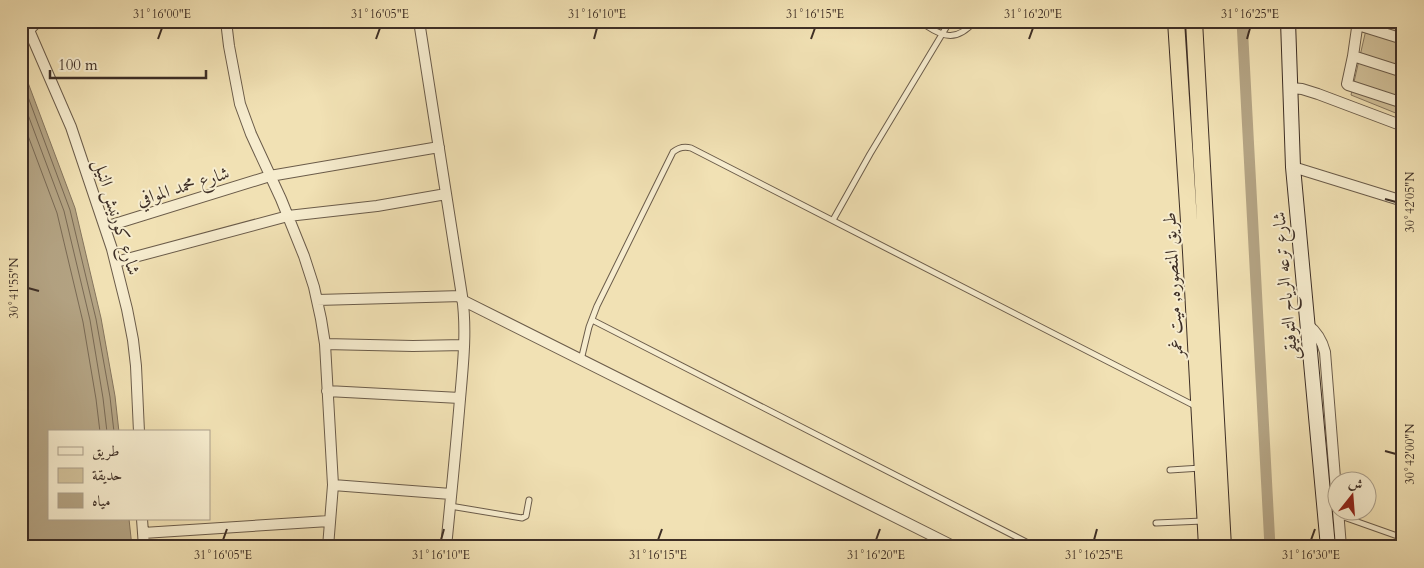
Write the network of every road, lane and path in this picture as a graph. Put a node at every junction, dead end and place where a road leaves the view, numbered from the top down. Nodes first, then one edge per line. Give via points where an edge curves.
1 (38, 21) edge
2 (226, 21) edge
3 (419, 21) edge
4 (919, 21) edge
5 (950, 21) edge
6 (974, 21) edge
7 (1176, 21) edge
8 (1194, 21) edge
9 (1288, 21) edge
10 (1358, 23) edge
11 (27, 26) edge
12 (942, 35) junction
13 (1403, 39) edge
14 (1353, 56) junction
15 (1403, 72) edge
16 (1291, 88) junction
17 (1403, 103) edge
18 (1403, 126) edge
19 (439, 147) junction
20 (1293, 167) junction
21 (270, 176) junction
22 (446, 194) junction
23 (1403, 201) edge
24 (288, 216) junction
25 (833, 220) junction
26 (105, 227) junction
27 (116, 262) junction
28 (462, 298) junction
29 (317, 300) junction
30 (592, 320) junction
31 (1308, 325) junction
32 (325, 344) junction
33 (464, 345) junction
34 (581, 360) junction
35 (327, 391) junction
36 (460, 398) junction
37 (1200, 408) junction
38 (139, 430) edge
39 (1204, 467) junction
40 (1170, 470) dead end
41 (1334, 470) edge
42 (333, 486) junction
43 (451, 494) junction
44 (529, 500) dead end
45 (450, 506) junction
46 (142, 520) edge
47 (1207, 520) junction
48 (1337, 520) edge
49 (1358, 520) edge
50 (329, 521) junction
51 (1156, 523) dead end
52 (142, 532) junction
53 (1403, 538) edge
54 (1334, 544) edge
55 (144, 547) edge
56 (328, 547) edge
57 (446, 547) edge
58 (955, 547) edge
59 (1036, 547) edge
60 (1208, 547) edge
61 (1223, 547) edge

1 - 11 street
2 - 21 street via 240,104
3 - 19 street
4 - 12 lane
5 - 12 lane
6 - 12 lane via 960,33
7 - 37 highway, طريق المنصوره, ميت غمر
8 - 61 highway, طريق المنصوره, ميت غمر
9 - 16 main road, شارع ترعه الرياح التوفيقى
10 - 13 street
10 - 14 street
11 - 26 street, شارع كورنيش النيل via 73,134
12 - 25 lane
14 - 15 street
14 - 17 street via 1348,85
16 - 18 street via 1310,91
16 - 20 main road, شارع ترعه الرياح التوفيقى
19 - 21 street, شارع محمد الموافي
19 - 22 street
20 - 23 street
20 - 31 main road, شارع ترعه الرياح التوفيقى
21 - 24 street
21 - 26 street, شارع محمد الموافي
22 - 24 street
22 - 28 street
24 - 27 street
24 - 29 street
25 - 30 lane via 691,148 682,147 674,152
25 - 37 lane
26 - 27 street, شارع كورنيش النيل
27 - 38 street, شارع كورنيش النيل via 133,340
28 - 29 street
28 - 33 street
28 - 34 street
29 - 32 street
30 - 34 lane
30 - 59 lane
31 - 41 street via 1324,345
31 - 54 main road, شارع ترعه الرياح التوفيقى
32 - 33 street
32 - 35 street
33 - 36 street
34 - 58 street
35 - 36 street
35 - 42 street
36 - 43 street
37 - 39 highway, طريق المنصوره, ميت غمر
39 - 40 lane
39 - 47 highway, طريق المنصوره, ميت غمر
42 - 43 street
42 - 50 street
43 - 45 street
44 - 45 lane via 526,516 522,518
45 - 57 street
46 - 52 street
47 - 51 lane
47 - 60 highway, طريق المنصوره, ميت غمر
48 - 54 street
49 - 53 lane
50 - 52 street
50 - 56 street
52 - 55 street

